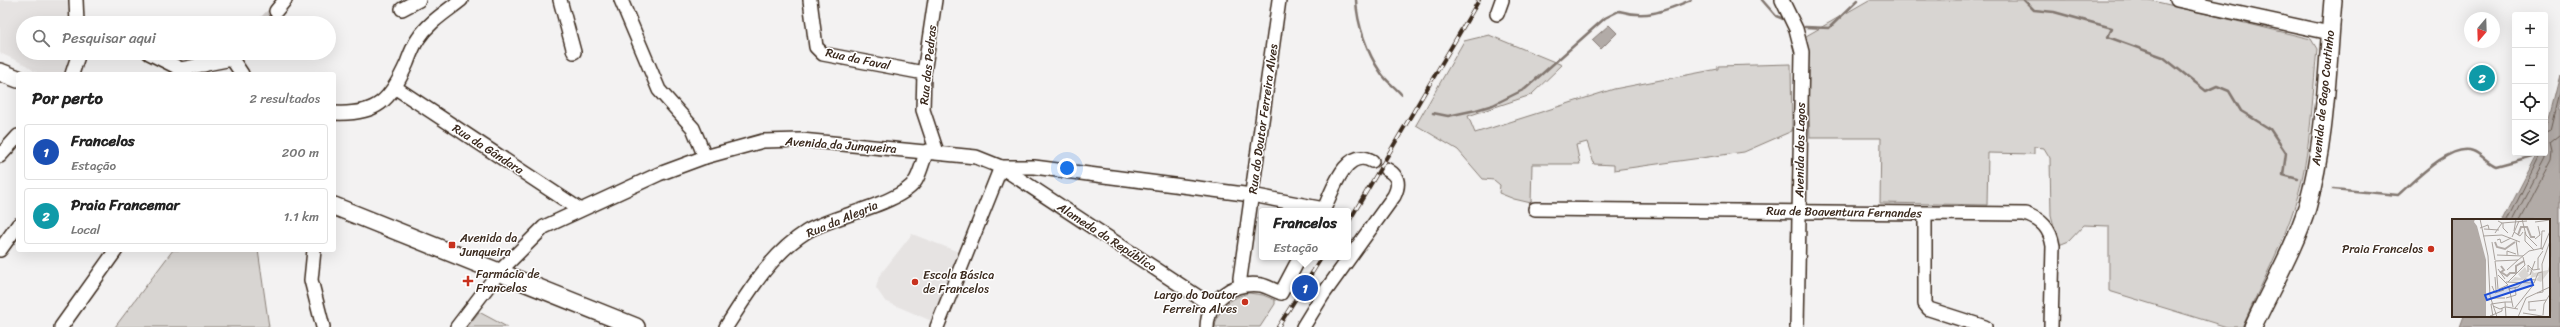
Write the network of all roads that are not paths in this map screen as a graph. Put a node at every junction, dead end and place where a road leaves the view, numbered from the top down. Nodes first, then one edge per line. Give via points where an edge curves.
1 (76, 0) edge
2 (285, 0) edge
3 (419, 0) edge
4 (461, 0) edge
5 (560, 0) edge
6 (621, 0) edge
7 (810, 0) edge
8 (935, 0) edge
9 (1279, 0) edge
10 (1502, 0) edge
11 (1782, 0) edge
12 (2178, 0) edge
13 (2333, 0) edge
14 (402, 9) dead end
15 (276, 10) tunnel mouth
16 (1497, 14) dead end
17 (77, 16) edge
18 (2330, 33) junction
19 (574, 52) dead end
20 (76, 60) edge
21 (162, 60) edge
22 (200, 60) edge
23 (236, 60) edge
24 (183, 71) edge
25 (0, 72) edge
26 (73, 72) edge
27 (241, 72) edge
28 (924, 72) junction
29 (16, 78) edge
30 (396, 88) junction
31 (336, 113) edge
32 (16, 138) edge
33 (932, 152) junction
34 (0, 156) edge
35 (705, 157) junction
36 (1372, 161) dead end
37 (1001, 167) junction
38 (1386, 169) dead end
39 (1252, 195) junction
40 (336, 207) edge
41 (1314, 208) edge
42 (1324, 208) edge
43 (579, 209) junction
44 (1535, 209) dead end
45 (1799, 210) junction
46 (1925, 214) junction
47 (16, 228) edge
48 (0, 250) edge
49 (115, 252) edge
50 (314, 252) edge
51 (1351, 256) edge
52 (1298, 260) edge
53 (1348, 260) edge
54 (499, 272) junction
55 (1241, 285) junction
56 (1212, 306) junction
57 (61, 327) edge
58 (322, 327) edge
59 (458, 327) edge
60 (636, 327) edge
61 (726, 327) edge
62 (936, 327) edge
63 (1207, 327) edge
64 (1303, 327) edge
65 (1797, 327) edge
66 (1985, 327) edge
67 (2051, 327) edge
68 (2253, 327) edge

1 - 17 street
2 - 15 street
3 - 14 street
4 - 30 street via 430,24 418,40
5 - 19 street
6 - 35 street via 659,90 693,128
7 - 28 street, Rua da Faval via 816,47 823,54
8 - 28 street, Rua das Pedras
9 - 39 street, Rua do Doutor Ferreira Alves
10 - 16 street
11 - 45 street, Avenida dos Lagos via 1796,29 1802,52
12 - 18 street
13 - 18 main road, Avenida de Gago Coutinho
18 - 68 main road, Avenida de Gago Coutinho via 2318,158 2306,209
20 - 26 street
21 - 24 street
22 - 24 street
23 - 27 street
25 - 29 main road
28 - 33 street, Rua das Pedras via 923,110
30 - 31 street via 371,110 353,114
30 - 43 street, Rua da Gândara
32 - 34 street
33 - 35 street, Avenida da Junqueira via 801,140 763,141
33 - 37 street, Avenida da Junqueira via 976,157
33 - 61 street, Rua da Alegria via 915,181 901,194 806,232 776,257 751,288
35 - 43 street, Avenida da Junqueira
36 - 42 street via 1362,158 1351,160 1345,166
37 - 39 street via 1034,167
37 - 56 street, Alameda da República
37 - 62 street
38 - 51 street via 1397,178 1398,185 1394,196
39 - 41 street
39 - 55 street, Rua do Doutor Ferreira Alves
40 - 54 main road
43 - 54 street, Avenida da Junqueira via 544,227
44 - 45 street, Rua de Boaventura Fernandes
45 - 46 street, Rua de Boaventura Fernandes
45 - 65 street, Avenida dos Lagos
46 - 66 street via 1925,304 1929,309
46 - 67 street, Rua de Boaventura Fernandes via 2024,214 2036,218 2046,226 2053,246
47 - 48 street
49 - 57 street
50 - 58 street via 311,280
52 - 55 street via 1281,293 1262,285
53 - 64 street
54 - 59 street, Avenida da Junqueira
54 - 60 main road
55 - 56 street via 1226,291
56 - 63 street

